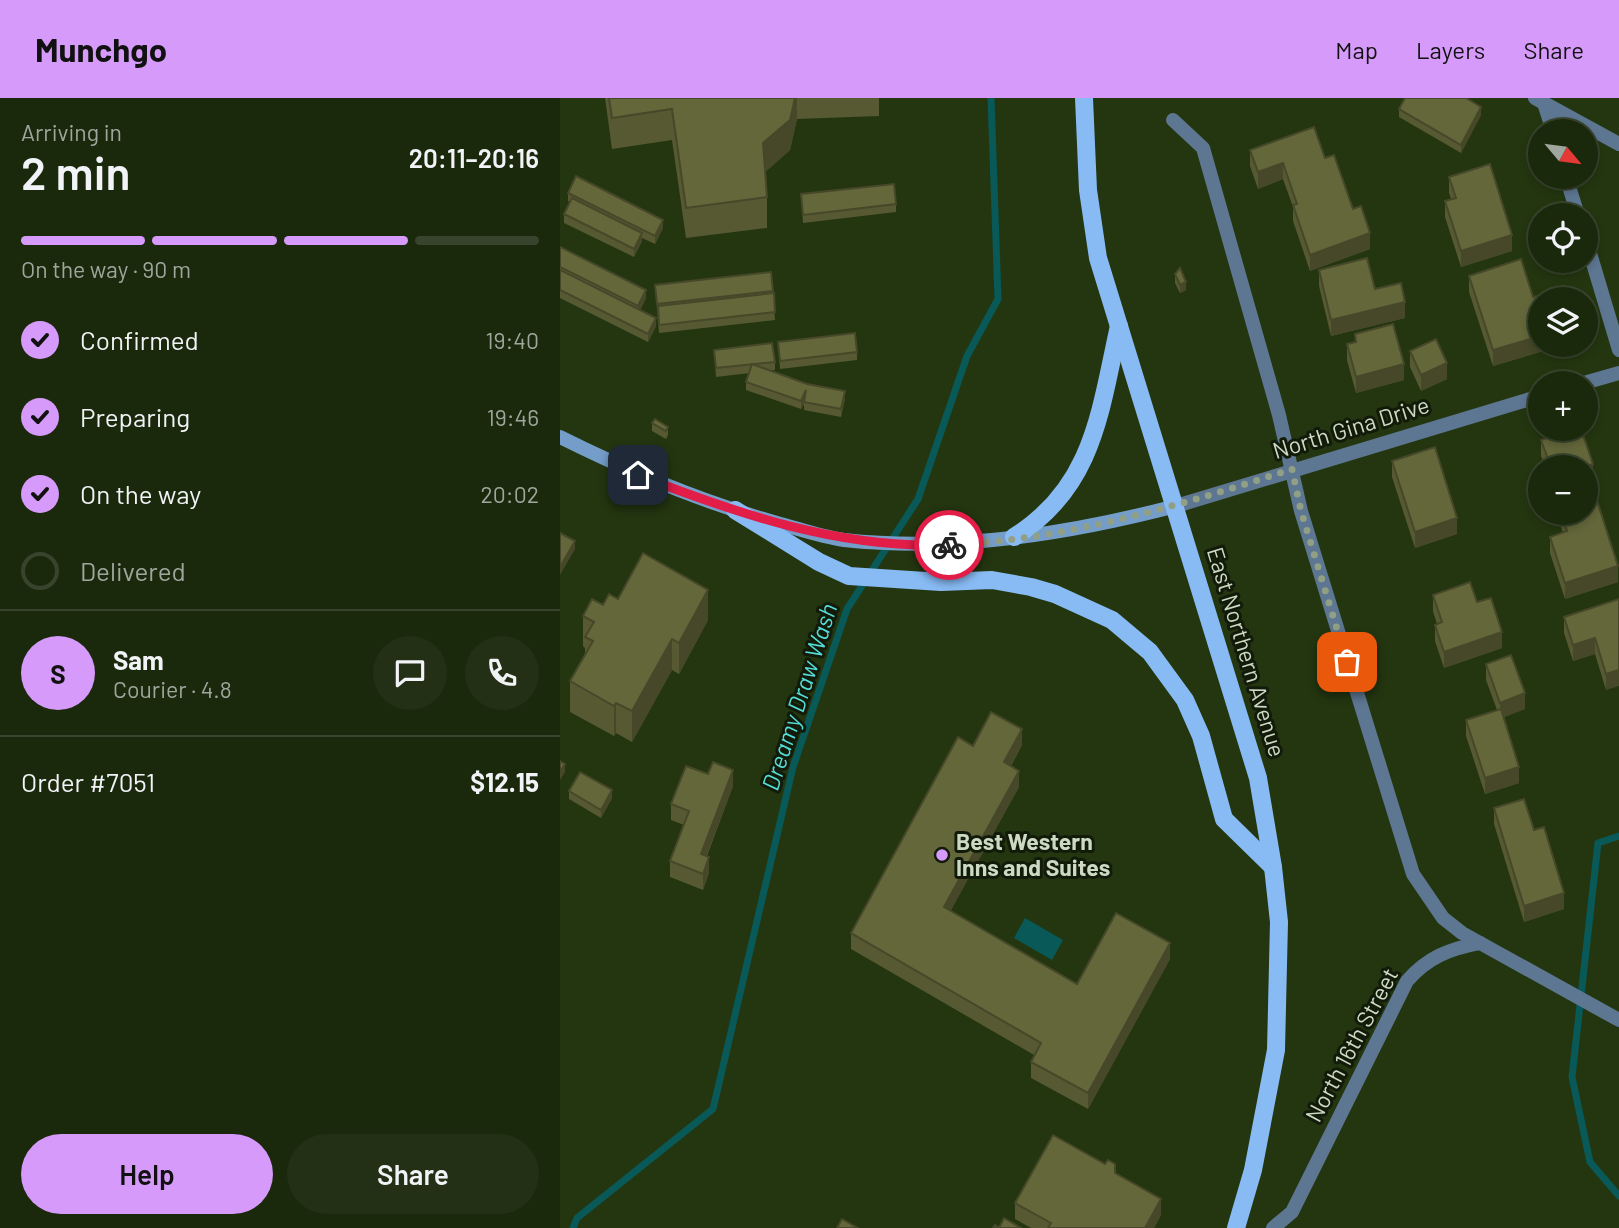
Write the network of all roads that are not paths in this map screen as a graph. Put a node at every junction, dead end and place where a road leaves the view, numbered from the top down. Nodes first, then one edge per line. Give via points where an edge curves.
1 (1084, 98) edge
2 (1539, 100) edge
3 (1547, 119) edge
4 (1173, 120) dead end
5 (1619, 144) edge
6 (1596, 273) edge
7 (1119, 326) junction
8 (1619, 350) edge
9 (1619, 373) edge
10 (1598, 379) edge
11 (1528, 400) edge
12 (560, 437) edge
13 (1292, 469) junction
14 (1176, 506) junction
15 (735, 510) junction
16 (1014, 537) junction
17 (1273, 867) junction
18 (1480, 943) junction
19 (1619, 1020) edge
20 (1236, 1228) edge
21 (1272, 1228) edge

1 - 7 main road, East Northern Avenue via 1088,190 1096,244
2 - 3 street
2 - 5 street
4 - 13 street via 1203,148
6 - 8 street
7 - 14 main road, East Northern Avenue
7 - 16 main road via 1087,457 1040,521
9 - 10 street
11 - 13 street, North Gina Drive
12 - 15 main road via 638,475
13 - 14 street, North Gina Drive
13 - 18 street via 1413,874 1443,918
14 - 16 main road
14 - 17 main road, East Northern Avenue via 1258,778
15 - 16 main road via 842,540 975,544
15 - 17 main road via 849,576 992,580 1031,587 1084,606 1124,628 1150,652 1185,700 1202,736 1224,819
17 - 20 main road, East Northern Avenue via 1279,922 1276,1050 1253,1170
18 - 19 street
18 - 21 street, North 16th Street via 1438,954 1407,981 1292,1212

